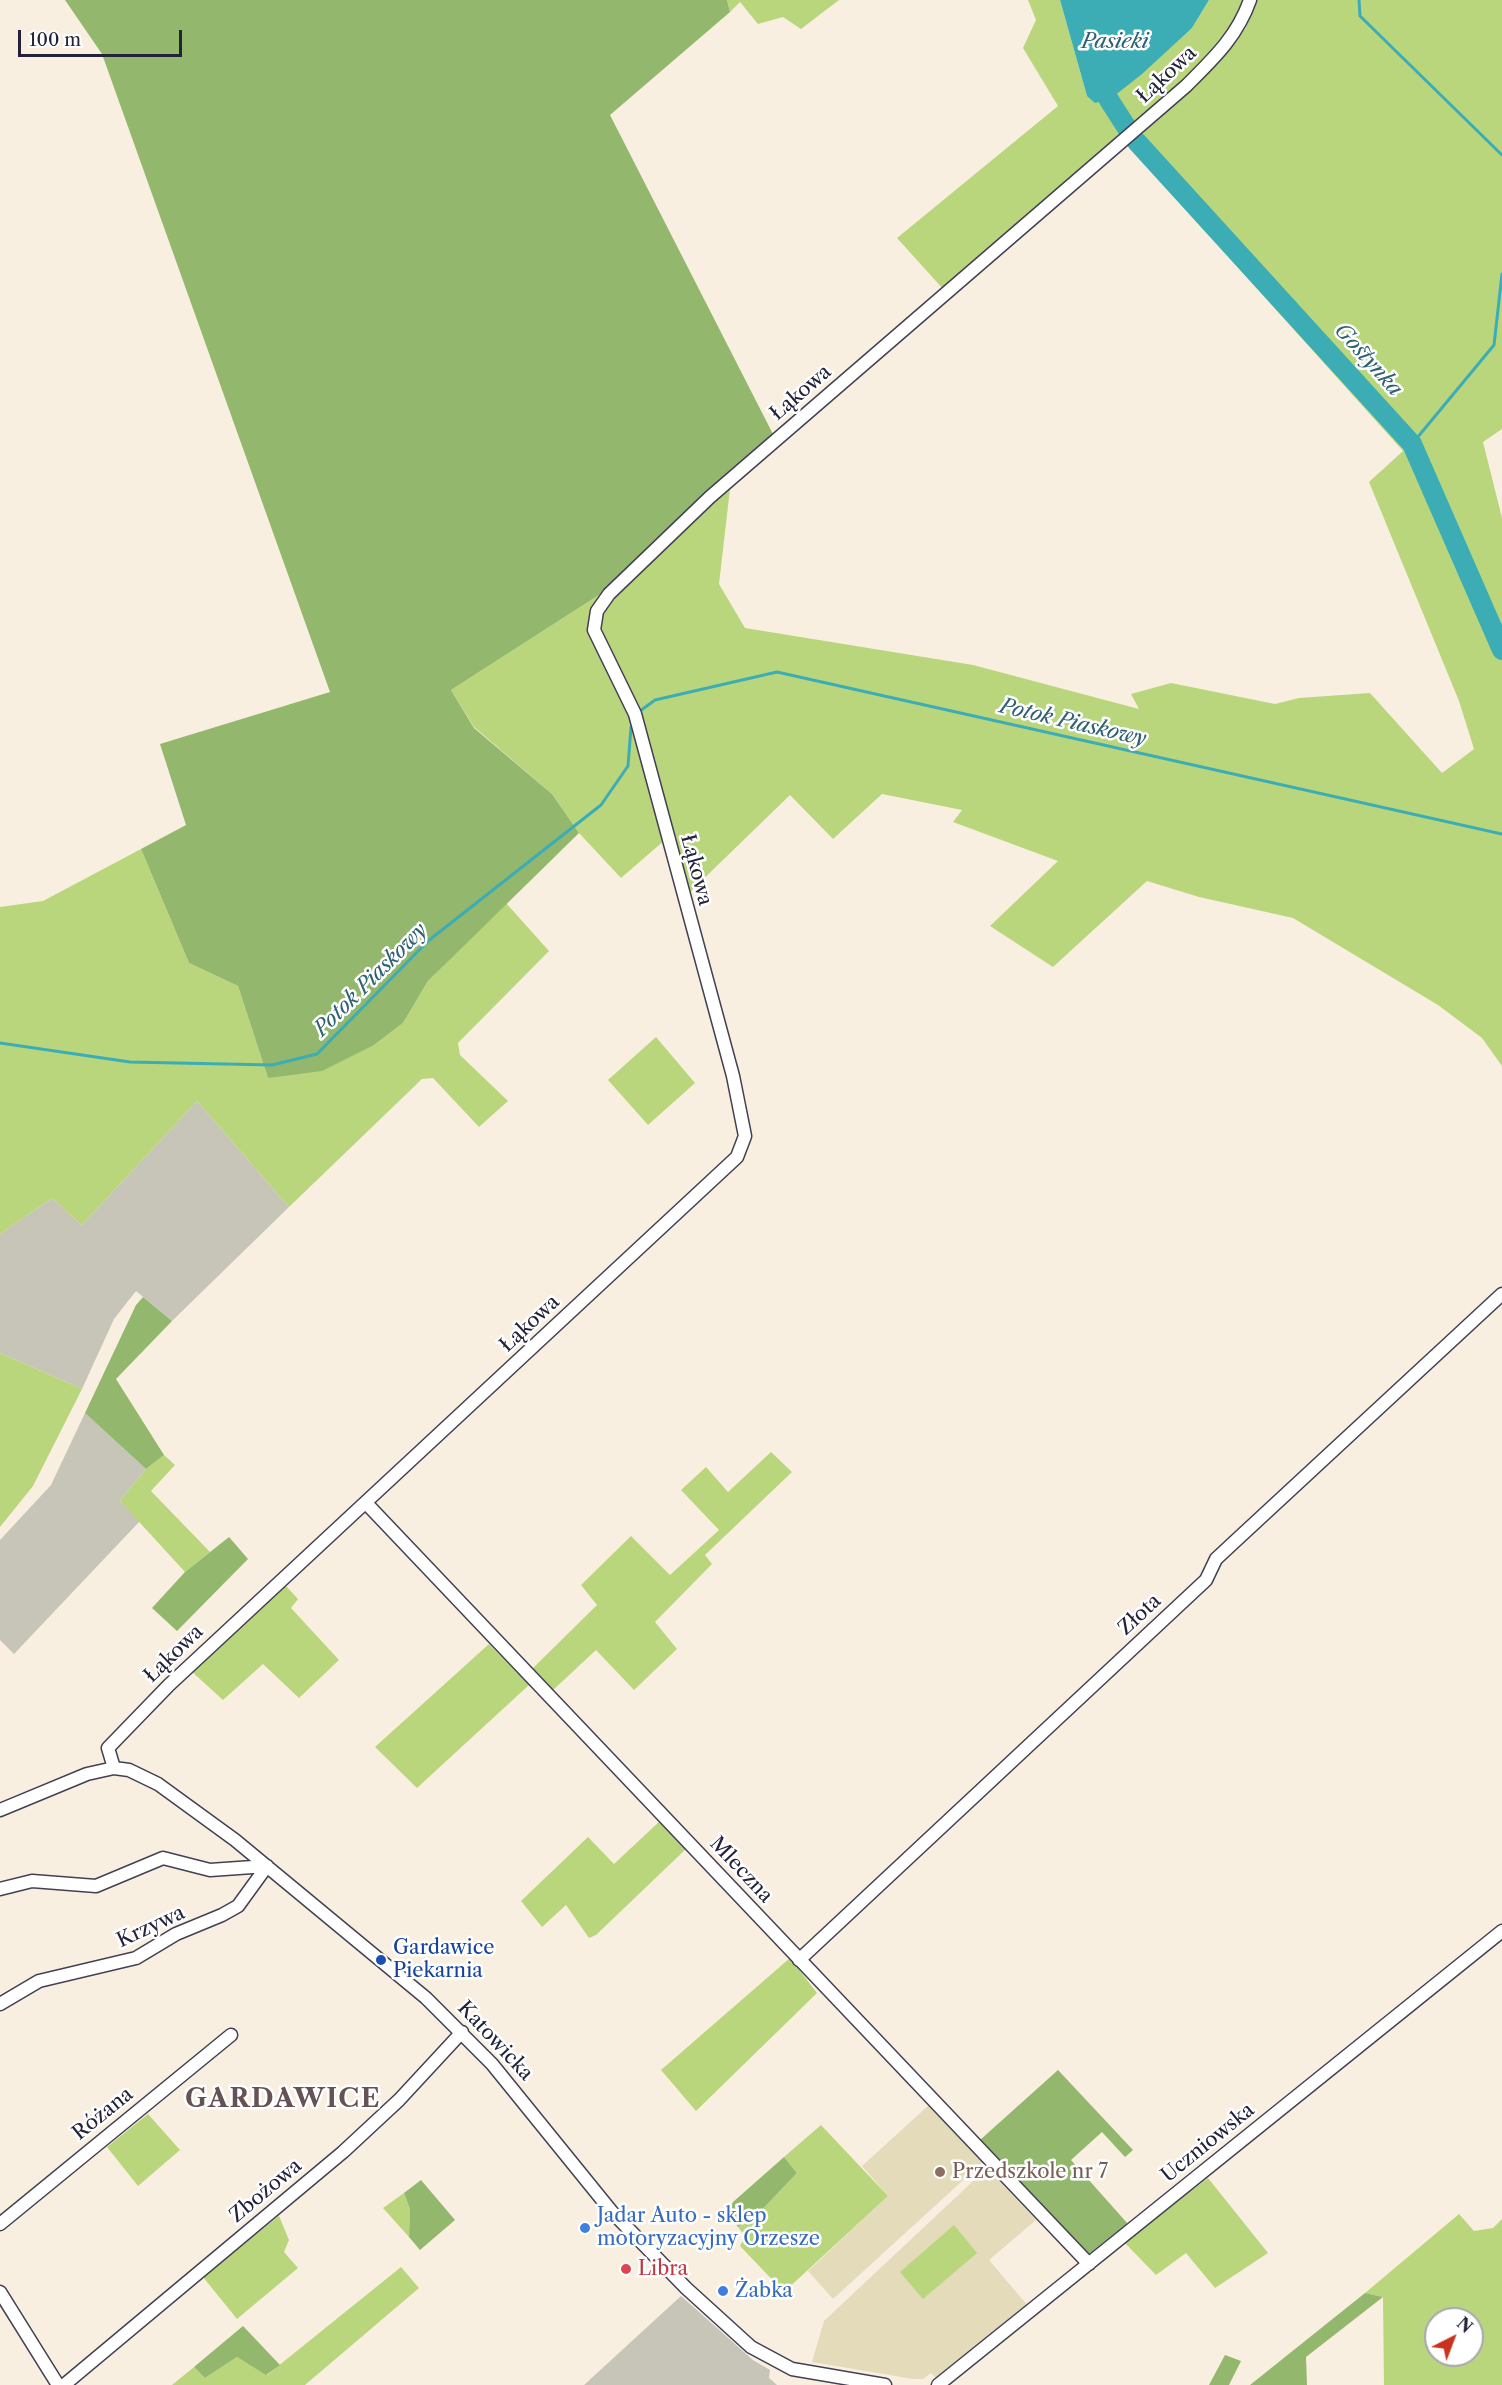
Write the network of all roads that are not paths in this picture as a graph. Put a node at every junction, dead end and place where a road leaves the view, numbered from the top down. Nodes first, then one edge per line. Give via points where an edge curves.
1 (1250, 0) edge
2 (1502, 1294) edge
3 (366, 1503) junction
4 (114, 1768) junction
5 (0, 1810) edge
6 (267, 1866) junction
7 (0, 1889) edge
8 (1502, 1931) edge
9 (799, 1960) junction
10 (0, 2004) edge
11 (462, 2032) junction
12 (231, 2035) dead end
13 (0, 2224) edge
14 (1089, 2264) junction
15 (0, 2292) edge
16 (818, 2380) edge
17 (58, 2385) edge
18 (64, 2385) edge
19 (885, 2385) edge
20 (938, 2385) edge

1 - 3 street, Łąkowa via 1231,39 1186,86 710,497 650,552 597,611 594,630 634,714 734,1076 745,1136 737,1157
2 - 9 street, Złota via 1216,1559 1206,1580
3 - 4 street, Łąkowa via 132,1722 108,1748
3 - 9 street, Mleczna
4 - 5 street, Katowicka via 87,1774
4 - 6 street, Katowicka via 129,1770 158,1784
6 - 7 street via 210,1870 163,1858 96,1886 32,1881
6 - 10 street, Krzywa via 238,1906 222,1915 123,1963 39,1981
6 - 11 street, Katowicka
8 - 14 street, Uczniowska
9 - 14 street, Mleczna
11 - 16 street, Katowicka via 612,2212 678,2280 765,2357
11 - 18 street, Zbożowa via 399,2100 343,2152
12 - 13 street, Różana
14 - 20 street, Uczniowska
15 - 17 street
16 - 19 street

